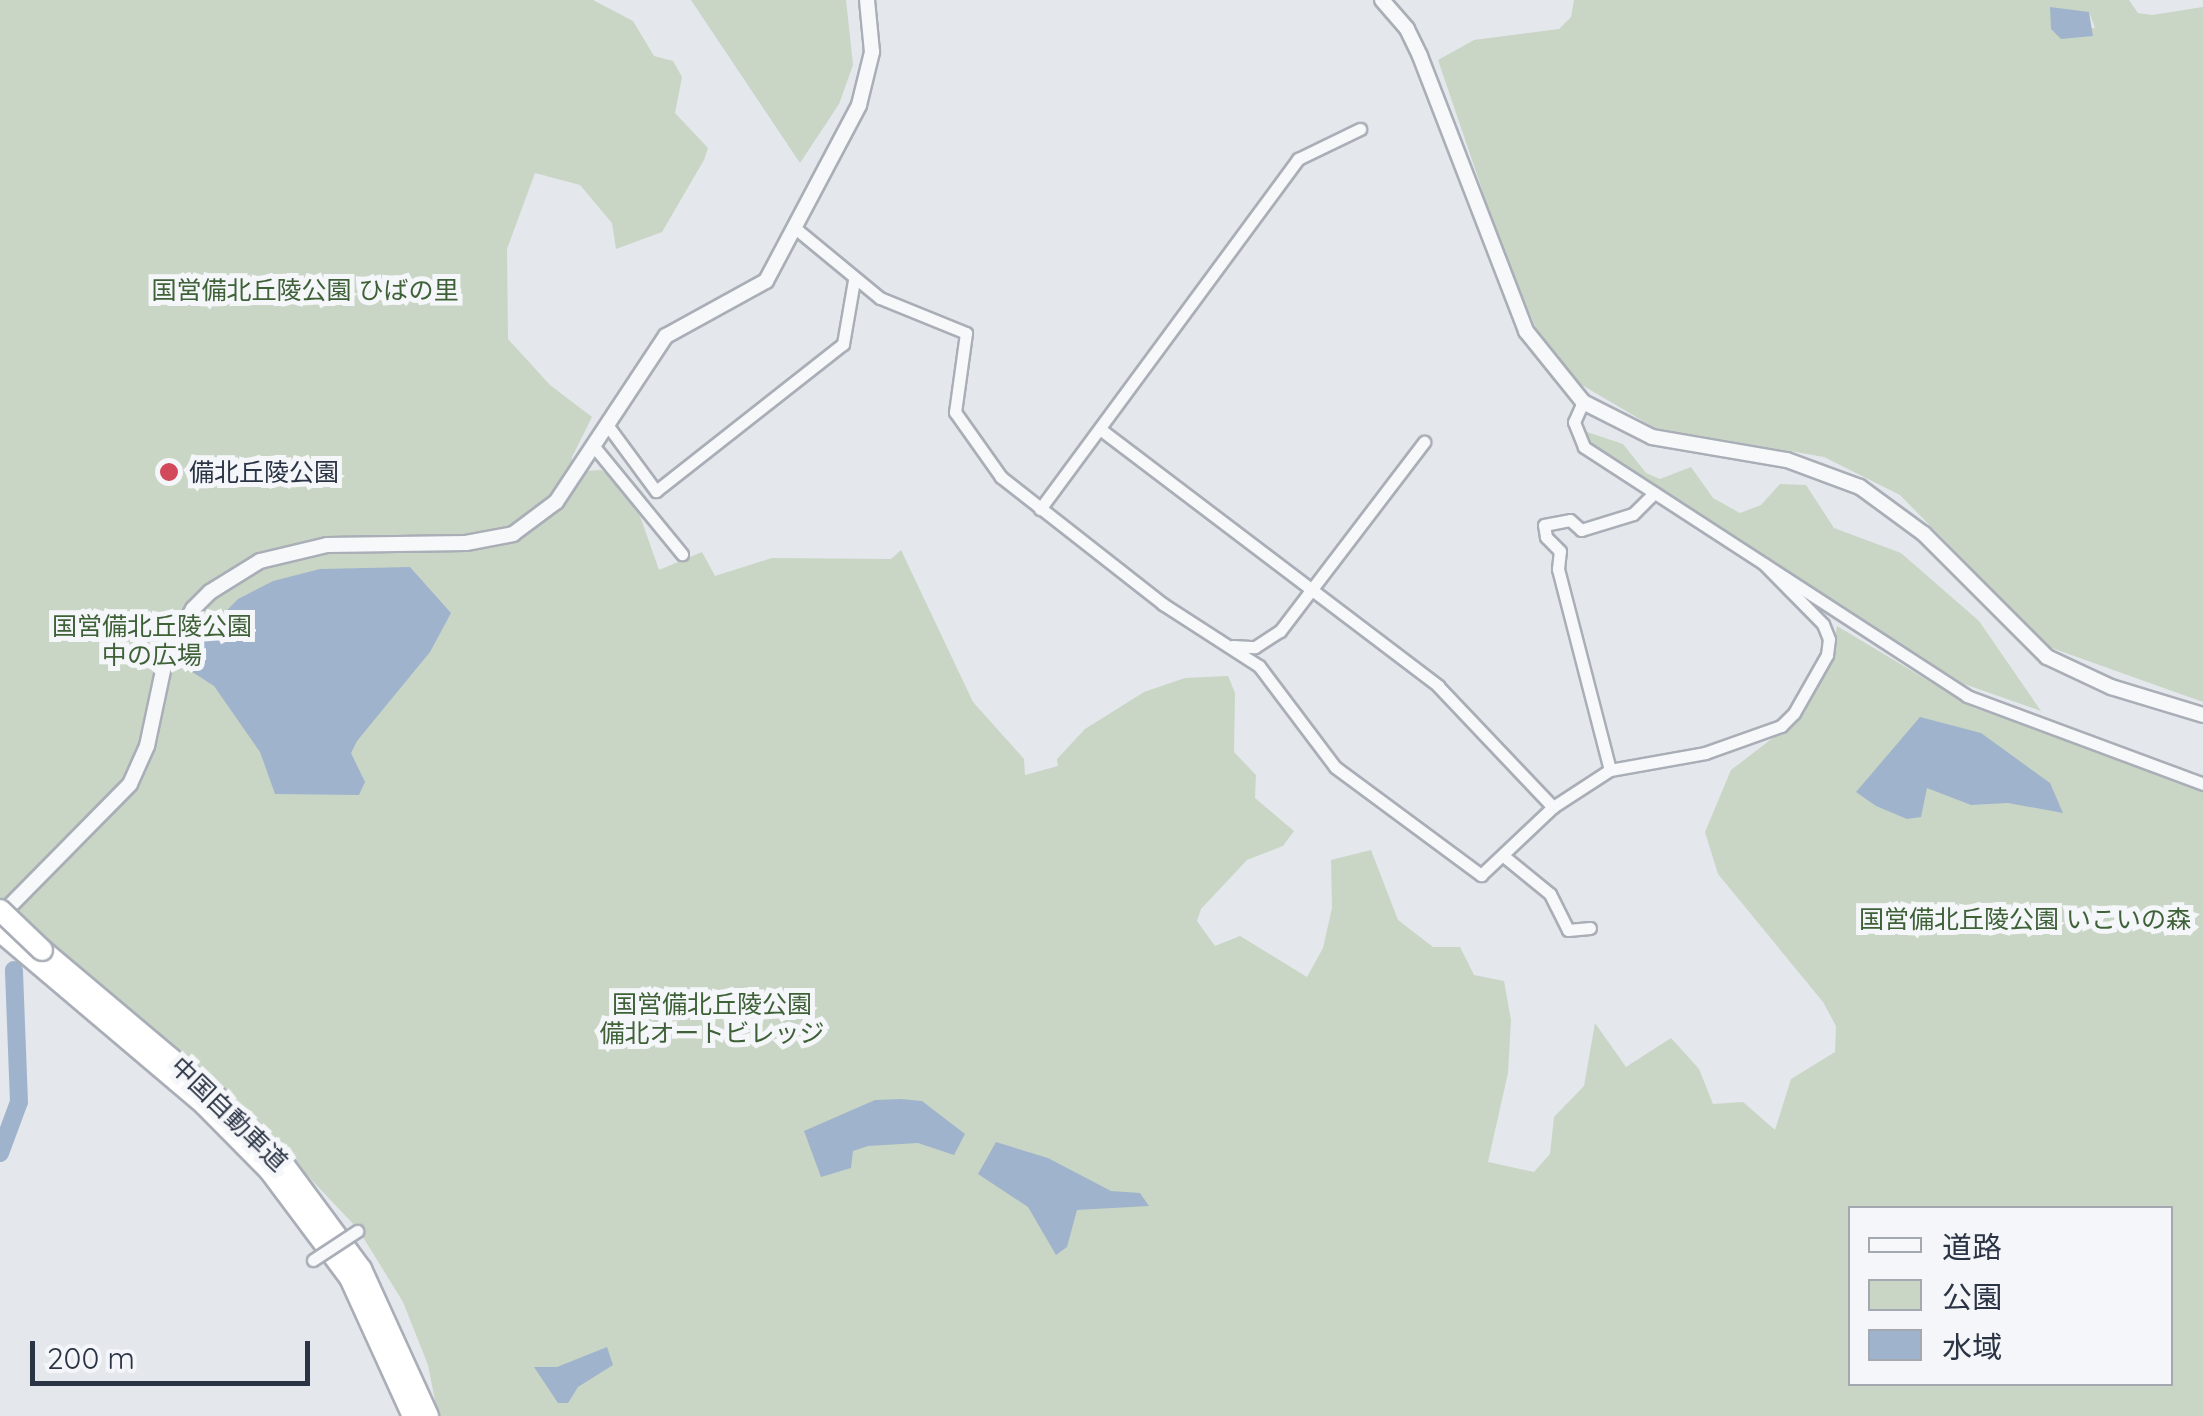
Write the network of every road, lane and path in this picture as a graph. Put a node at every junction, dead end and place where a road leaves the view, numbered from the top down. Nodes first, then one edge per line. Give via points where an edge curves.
1 (867, 0) edge
2 (1382, 0) edge
3 (1360, 129) dead end
4 (796, 228) junction
5 (854, 280) junction
6 (1584, 402) junction
7 (608, 426) junction
8 (1100, 429) junction
9 (1424, 442) dead end
10 (596, 448) junction
11 (1654, 492) junction
12 (1040, 509) junction
13 (682, 554) dead end
14 (1764, 564) junction
15 (1311, 591) junction
16 (1226, 644) junction
17 (2203, 715) edge
18 (1610, 770) junction
19 (2203, 784) edge
20 (1553, 807) junction
21 (1506, 858) junction
22 (0, 913) edge
23 (1590, 928) dead end
24 (0, 931) edge
25 (37, 956) junction
26 (357, 1231) dead end
27 (313, 1260) dead end
28 (413, 1416) edge
29 (428, 1416) edge

1 - 4 street via 872,52 859,106
2 - 6 street via 1408,28 1526,331
3 - 8 street via 1298,159
4 - 5 street
4 - 7 street via 754,291 682,326 656,347
5 - 7 street via 843,344 656,491
5 - 12 street via 880,298 966,333 954,400 959,424 1001,477
6 - 11 street via 1574,422 1579,441
6 - 17 street via 1652,437 1787,460 1860,487 1924,534 2048,657 2111,687
7 - 10 street
8 - 12 street
8 - 15 street
9 - 15 street
10 - 13 street
10 - 22 street via 556,502 513,534 466,543 327,545 260,562 210,592 165,661 148,746 130,784
11 - 14 street
11 - 18 street via 1633,514 1580,530 1570,520 1544,525 1560,551 1558,569
12 - 16 street
14 - 18 street via 1824,624 1830,639 1794,714 1780,726 1705,753
14 - 19 street via 1966,696
15 - 16 street via 1269,642 1248,648
15 - 20 street via 1438,686
16 - 21 street via 1259,666 1314,745 1352,781 1481,875
18 - 20 street
20 - 21 street
21 - 23 street via 1550,894 1568,930
22 - 25 highway, 中国自動車道, bridge
24 - 25 highway, 中国自動車道
25 - 28 highway, 中国自動車道 via 216,1116 279,1182 358,1292
25 - 29 highway, 中国自動車道 via 214,1095 282,1161 360,1269
26 - 27 street, bridge

